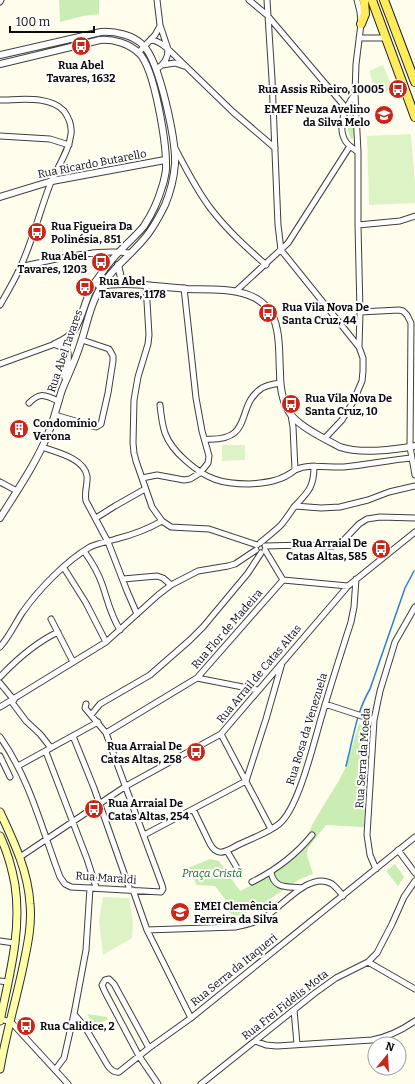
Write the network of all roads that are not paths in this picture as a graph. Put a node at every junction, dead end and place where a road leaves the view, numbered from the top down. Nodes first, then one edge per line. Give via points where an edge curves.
1 (158, 0) edge
2 (249, 0) edge
3 (267, 0) edge
4 (357, 0) edge
5 (364, 0) edge
6 (372, 0) edge
7 (384, 0) edge
8 (267, 15) junction
9 (361, 24) junction
10 (160, 25) junction
11 (359, 38) junction
12 (385, 38) junction
13 (151, 39) junction
14 (144, 46) junction
15 (168, 49) junction
16 (138, 53) junction
17 (0, 55) edge
18 (0, 64) edge
19 (159, 67) junction
20 (187, 67) junction
21 (415, 82) edge
22 (355, 94) junction
23 (0, 100) edge
24 (346, 108) junction
25 (415, 117) edge
26 (0, 136) edge
27 (68, 145) junction
28 (350, 146) junction
29 (174, 147) junction
30 (275, 148) junction
31 (358, 152) junction
32 (165, 160) junction
33 (52, 181) junction
34 (0, 196) edge
35 (415, 216) edge
36 (358, 225) junction
37 (281, 250) junction
38 (93, 252) junction
39 (118, 252) junction
40 (130, 254) junction
41 (108, 264) junction
42 (118, 265) junction
43 (266, 265) junction
44 (20, 267) junction
45 (126, 283) junction
46 (102, 285) junction
47 (146, 285) junction
48 (93, 286) junction
49 (184, 288) junction
50 (236, 291) junction
51 (0, 305) edge
52 (360, 312) junction
53 (82, 340) junction
54 (55, 344) junction
55 (359, 347) junction
56 (0, 364) edge
57 (280, 382) junction
58 (62, 390) junction
59 (59, 401) junction
60 (30, 403) dead end
61 (160, 406) dead end
62 (55, 415) junction
63 (291, 415) junction
64 (325, 438) junction
65 (205, 439) junction
66 (412, 446) edge
67 (42, 447) junction
68 (411, 458) junction
69 (314, 466) junction
70 (295, 470) junction
71 (200, 473) junction
72 (415, 475) edge
73 (142, 478) junction
74 (0, 482) edge
75 (415, 486) edge
76 (145, 489) junction
77 (17, 490) junction
78 (295, 506) junction
79 (0, 518) edge
80 (96, 518) junction
81 (415, 518) edge
82 (162, 521) junction
83 (415, 532) edge
84 (108, 542) junction
85 (261, 548) junction
86 (84, 551) junction
87 (64, 568) junction
88 (123, 578) junction
89 (356, 579) junction
90 (283, 580) junction
91 (171, 585) junction
92 (348, 586) junction
93 (415, 607) edge
94 (137, 614) junction
95 (51, 619) dead end
96 (120, 630) junction
97 (58, 632) junction
98 (106, 642) junction
99 (0, 646) edge
100 (283, 661) junction
101 (73, 662) junction
102 (0, 677) edge
103 (197, 678) junction
104 (0, 683) edge
105 (258, 690) junction
106 (12, 700) junction
107 (86, 704) dead end
108 (327, 705) junction
109 (0, 707) edge
110 (91, 715) junction
111 (372, 719) junction
112 (98, 722) junction
113 (106, 733) junction
114 (221, 734) junction
115 (73, 736) junction
116 (0, 737) edge
117 (51, 748) junction
118 (46, 752) junction
119 (0, 756) edge
120 (18, 766) junction
121 (10, 777) dead end
122 (246, 781) junction
123 (126, 786) junction
124 (98, 804) junction
125 (193, 809) junction
126 (0, 812) edge
127 (72, 822) junction
128 (271, 829) junction
129 (144, 835) junction
130 (312, 835) dead end
131 (0, 836) edge
132 (415, 837) edge
133 (47, 840) junction
134 (398, 850) junction
135 (227, 851) junction
136 (20, 857) junction
137 (236, 866) dead end
138 (376, 869) junction
139 (271, 872) junction
140 (415, 873) edge
141 (415, 881) edge
142 (252, 882) dead end
143 (96, 887) junction
144 (90, 888) junction
145 (302, 888) junction
146 (131, 890) junction
147 (343, 896) junction
148 (30, 905) junction
149 (16, 906) junction
150 (16, 925) junction
151 (30, 927) junction
152 (147, 930) junction
153 (0, 941) edge
154 (14, 943) junction
155 (368, 962) junction
156 (0, 981) edge
157 (8, 982) junction
158 (415, 989) edge
159 (294, 1010) junction
160 (74, 1014) junction
161 (191, 1018) junction
162 (0, 1020) edge
163 (415, 1021) edge
164 (11, 1022) junction
165 (255, 1041) junction
166 (297, 1044) junction
167 (149, 1048) junction
168 (139, 1056) junction
169 (0, 1069) edge
170 (55, 1070) junction
171 (68, 1084) edge
172 (158, 1084) edge
173 (202, 1084) edge

1 - 10 street
2 - 8 street
3 - 8 street
4 - 9 street
5 - 9 main road
6 - 12 main road
7 - 21 main road
8 - 24 street
8 - 30 street
9 - 11 street
10 - 13 street
10 - 15 street
11 - 12 street
11 - 22 street
12 - 25 main road
13 - 14 street
13 - 15 street
14 - 16 street
14 - 17 street via 122,34 101,32
14 - 19 street, Rua Abel Tavares
15 - 19 street via 166,60
15 - 20 street
16 - 18 street, Rua Abel Tavares via 120,42 107,39
16 - 32 street, Rua Abel Tavares via 149,70 153,84
19 - 20 street via 175,63
19 - 29 street, Rua Abel Tavares
20 - 30 street
22 - 24 street
22 - 31 street
23 - 27 street via 45,101 59,107 65,112 70,124
24 - 28 street via 344,135
26 - 27 street via 50,139
27 - 33 street
28 - 31 street
28 - 37 street via 295,233
29 - 40 street, Rua Abel Tavares via 174,172 166,203 153,228
29 - 43 street via 211,209
30 - 37 street
31 - 36 street
32 - 33 street, Rua Ricardo Butarello
32 - 39 street, Rua Abel Tavares via 164,180 153,211 139,232
33 - 34 street, Rua Ricardo Butarello
33 - 44 street
35 - 36 street via 400,221
36 - 52 street
37 - 43 street
37 - 55 street
38 - 39 street
38 - 41 street
38 - 44 street
39 - 40 street
39 - 41 street, Rua Abel Tavares
40 - 42 street, Rua Abel Tavares
41 - 48 street, Rua Abel Tavares
42 - 45 street via 121,278
42 - 46 street, Rua Abel Tavares
43 - 50 street
44 - 51 street
45 - 46 street
45 - 47 street
46 - 48 street
46 - 53 street, Rua Abel Tavares
47 - 49 street
47 - 73 street via 149,335 134,400 133,435 134,453
48 - 54 street, Rua Abel Tavares via 74,330
49 - 50 street
49 - 65 street via 196,398
50 - 57 street via 254,296 261,301 275,321
52 - 55 street
52 - 66 street via 399,310 404,311 410,318
53 - 58 street, Rua Abel Tavares
53 - 62 street via 109,349 113,356 101,424 96,427
54 - 56 street
54 - 58 street via 67,351
55 - 64 street via 364,371 360,385 342,420
57 - 63 street via 284,402
57 - 65 street via 256,393 240,426 232,435 226,438
58 - 59 street, Rua Abel Tavares
59 - 60 street via 39,395
59 - 62 street, Rua Abel Tavares
61 - 71 street via 169,441 180,456
62 - 67 street, Rua Abel Tavares
63 - 64 street via 297,422
63 - 70 street
64 - 66 street via 340,447 356,451
65 - 71 street via 209,459
66 - 68 street
67 - 77 street, Rua Abel Tavares
67 - 80 street via 72,459 84,468 87,476 85,497
68 - 69 street via 343,467
68 - 72 street
69 - 70 street
69 - 78 street via 310,490
70 - 71 street via 276,481 258,484 225,482
71 - 73 street via 187,480 157,475
73 - 76 street
74 - 77 street
75 - 78 street via 340,507
76 - 80 street
76 - 82 street via 152,507
77 - 79 street, Rua Abel Tavares
78 - 85 street
80 - 84 street
81 - 85 street via 380,516 367,519 342,543 333,546
82 - 84 street via 150,528
82 - 85 street via 171,527 209,529
83 - 89 street, Rua Arrail de Catas Altas
84 - 86 street via 95,544
84 - 88 street
85 - 90 street
85 - 91 street via 235,564 198,571
85 - 110 street via 243,579 190,640 146,677 98,706
86 - 87 street
86 - 96 street via 94,567
87 - 98 street
87 - 99 street via 41,589
88 - 91 street via 157,576
88 - 94 street
89 - 92 street, Rua Arrail de Catas Altas
89 - 108 street, Rua Rosa da Venezuela via 351,622
90 - 92 street
90 - 103 street, Rua Flor de Madeira
91 - 94 street
92 - 100 street, Rua Arrail de Catas Altas
93 - 111 street, Rua Serra da Moeda via 395,642
94 - 96 street
95 - 97 street
96 - 98 street
97 - 101 street
97 - 102 street via 22,655
98 - 101 street
100 - 105 street, Rua Arrail de Catas Altas
100 - 122 street
101 - 106 street
103 - 105 street
103 - 113 street, Rua Flor de Madeira
104 - 106 street
105 - 114 street, Rua Arrail de Catas Altas
106 - 109 street
106 - 117 street via 26,721
107 - 110 street via 85,708
108 - 111 street
108 - 128 street, Rua Rosa da Venezuela via 295,800 282,821
110 - 112 street, Rua Maraldi
111 - 138 street, Rua Serra da Moeda via 368,835 370,855
112 - 113 street, Rua Maraldi
112 - 115 street
113 - 123 street, Rua Maraldi
114 - 122 street
114 - 123 street, Rua Arrail de Catas Altas
115 - 117 street
115 - 124 street
116 - 120 street, Rua Maraldi
117 - 118 street
118 - 120 street
118 - 127 street
119 - 121 street
120 - 133 street, Rua Maraldi
122 - 125 street
122 - 128 street
123 - 124 street, Rua Arrail de Catas Altas
123 - 129 street, Rua Maraldi
124 - 127 street, Rua Arrail de Catas Altas
124 - 146 street
125 - 129 street
125 - 135 street via 213,849 218,852
126 - 136 main road
127 - 133 street, Rua Arrail de Catas Altas
127 - 143 street
128 - 135 street, Rua Rosa da Venezuela
129 - 146 street, Rua Maraldi via 163,889 161,892
130 - 139 street
131 - 149 main road via 14,877
132 - 134 street, Rua Serra da Itaqueri
133 - 136 street, Rua Arrail de Catas Altas
133 - 144 street, Rua Maraldi via 63,882 71,887
134 - 138 street, Rua Serra da Itaqueri
134 - 140 street
135 - 137 street
136 - 148 main road
138 - 147 street, Rua Serra da Itaqueri
139 - 142 street
139 - 145 street via 272,880 278,885
141 - 155 street, Rua Frei Fidélis Mota via 404,897 376,953
143 - 144 street, Rua Maraldi
143 - 146 street, Rua Maraldi
144 - 160 street via 86,950
145 - 147 street via 313,882 323,881 333,885
145 - 152 street via 266,917 249,924 235,927
146 - 152 street
147 - 161 street, Rua Serra da Itaqueri
148 - 149 main road via 24,909
148 - 151 main road
149 - 150 main road
150 - 151 main road
150 - 154 main road
151 - 164 main road
152 - 161 street
153 - 154 street
154 - 157 main road
155 - 158 street
155 - 159 street, Rua Frei Fidélis Mota via 336,978
156 - 157 street
157 - 162 main road
159 - 165 street, Rua Frei Fidélis Mota
159 - 166 street
160 - 168 street, Rua Serra da Itaqueri via 112,1071 119,1072
160 - 170 street via 64,1058
161 - 167 street, Rua Serra da Itaqueri
162 - 164 street
163 - 166 street via 385,1037 360,1041
164 - 169 main road
164 - 170 street
165 - 166 street via 277,1046
165 - 173 street, Rua Frei Fidélis Mota
167 - 168 street, Rua Serra da Itaqueri
167 - 168 street via 114,984 109,979 105,980 103,988
168 - 172 street
170 - 171 street

